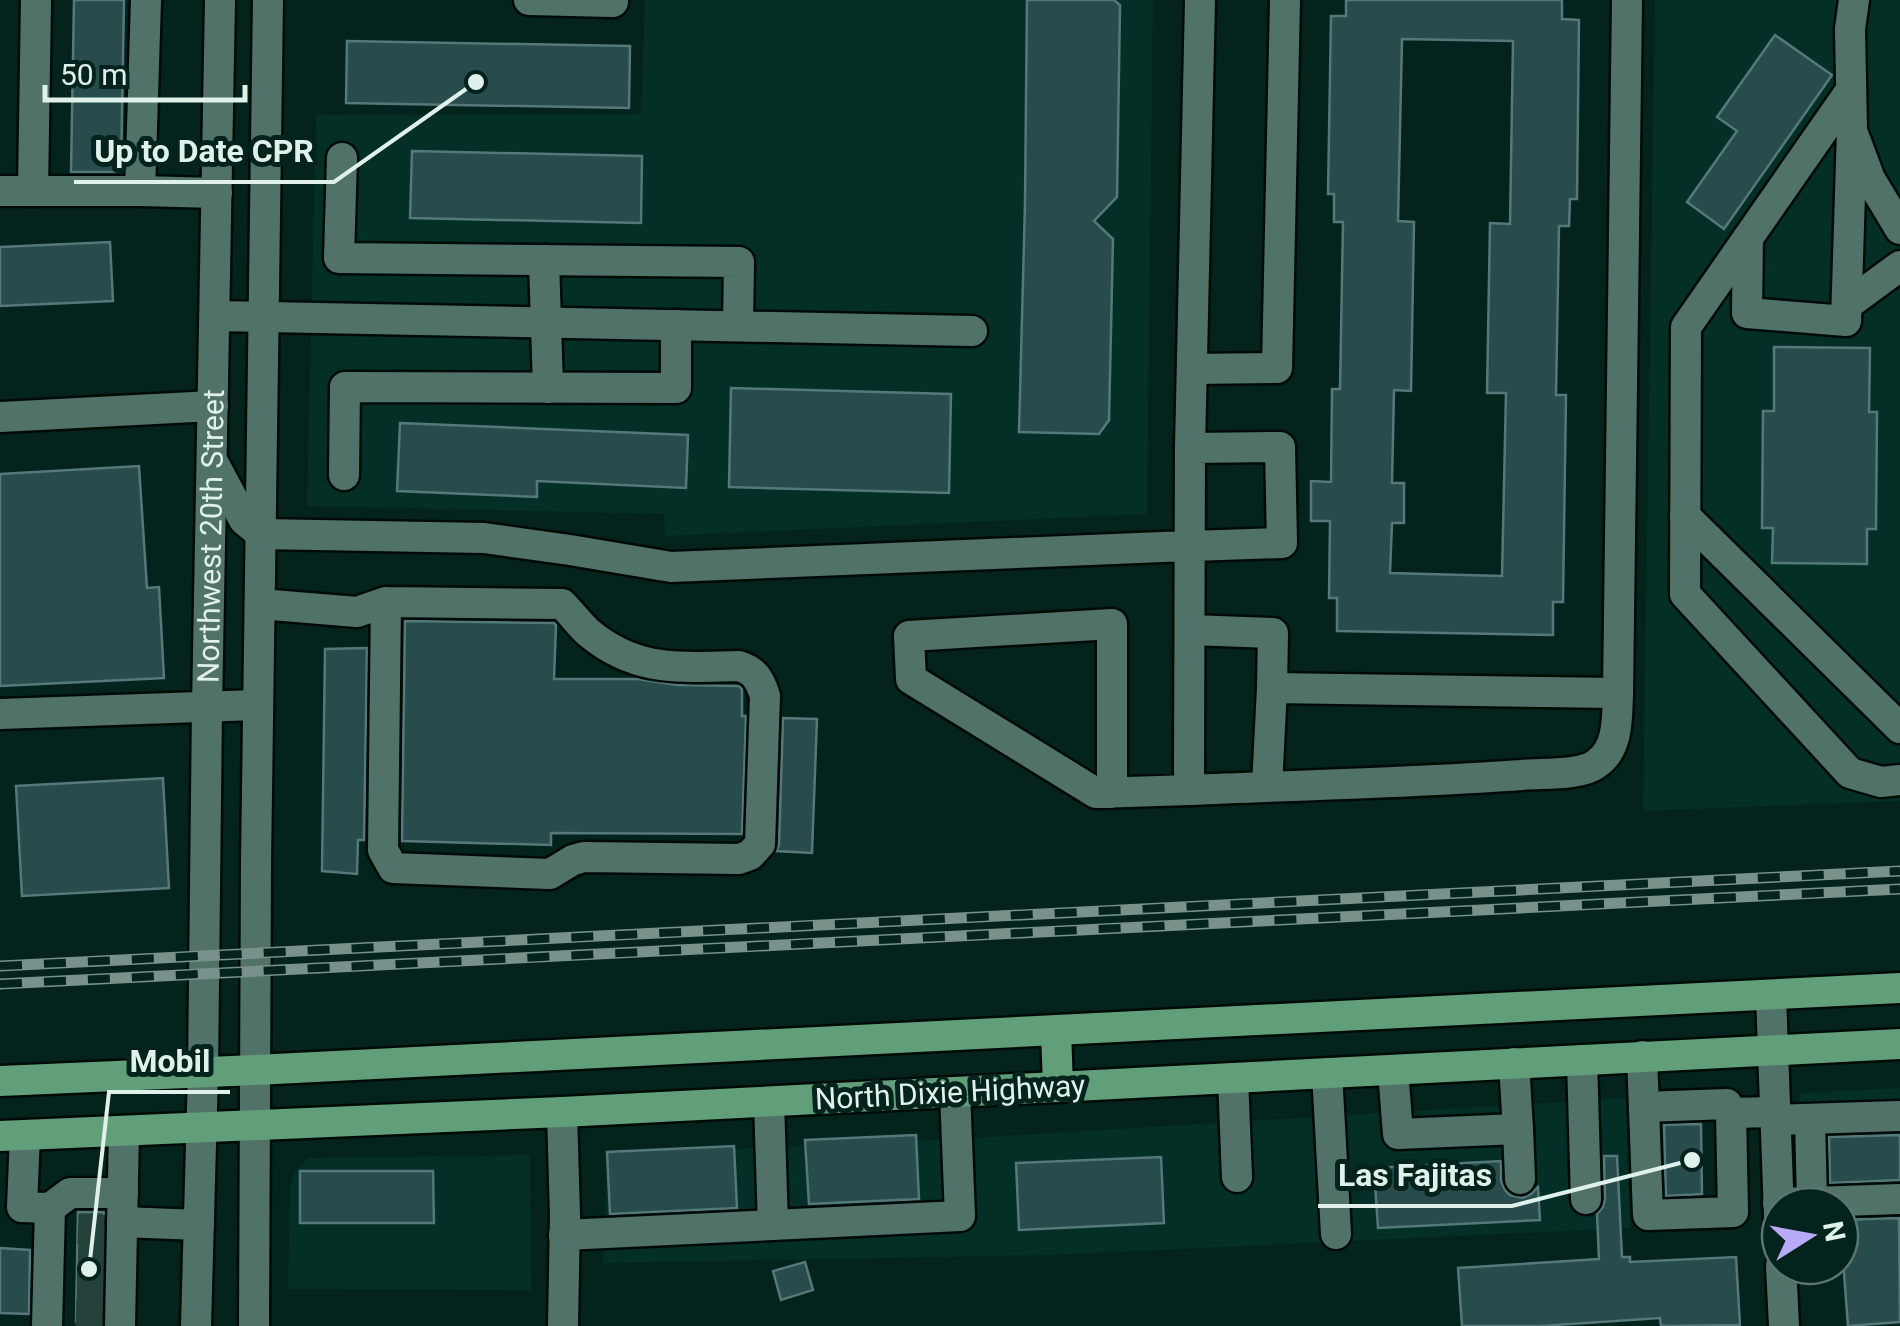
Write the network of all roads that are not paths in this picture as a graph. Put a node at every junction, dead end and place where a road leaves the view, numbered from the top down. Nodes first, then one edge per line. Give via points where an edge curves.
1 (36, 0) edge
2 (146, 0) edge
3 (220, 0) edge
4 (268, 0) edge
5 (529, 0) edge
6 (613, 0) edge
7 (1200, 0) edge
8 (1285, 0) edge
9 (1626, 0) edge
10 (1854, 0) edge
11 (1851, 90) junction
12 (1852, 131) junction
13 (342, 158) dead end
14 (140, 190) junction
15 (0, 191) edge
16 (33, 191) junction
17 (217, 193) junction
18 (1900, 228) edge
19 (1748, 238) junction
20 (544, 260) junction
21 (1900, 266) edge
22 (1847, 305) junction
23 (215, 316) junction
24 (264, 317) junction
25 (546, 322) junction
26 (676, 325) junction
27 (738, 326) junction
28 (972, 331) dead end
29 (1192, 369) junction
30 (548, 388) junction
31 (214, 406) junction
32 (0, 417) edge
33 (1190, 448) junction
34 (212, 460) junction
35 (344, 475) dead end
36 (1685, 516) junction
37 (261, 534) junction
38 (1190, 546) junction
39 (386, 602) junction
40 (260, 604) junction
41 (1190, 630) junction
42 (1272, 688) junction
43 (1618, 693) junction
44 (258, 705) junction
45 (207, 708) junction
46 (0, 714) edge
47 (1900, 728) edge
48 (1900, 780) edge
49 (1267, 786) junction
50 (1190, 790) junction
51 (1112, 793) junction
52 (1900, 988) edge
53 (1771, 994) junction
54 (1056, 1030) junction
55 (1900, 1044) edge
56 (1772, 1050) junction
57 (1642, 1056) junction
58 (1582, 1060) junction
59 (1514, 1064) junction
60 (255, 1070) junction
61 (1393, 1070) junction
62 (203, 1072) junction
63 (1327, 1073) junction
64 (1233, 1078) junction
65 (0, 1080) edge
66 (1058, 1087) junction
67 (955, 1092) junction
68 (769, 1102) junction
69 (1644, 1107) junction
70 (562, 1112) junction
71 (1731, 1113) junction
72 (1774, 1116) junction
73 (1900, 1116) edge
74 (1810, 1120) junction
75 (256, 1126) junction
76 (202, 1128) junction
77 (1518, 1129) junction
78 (124, 1131) junction
79 (12, 1136) edge
80 (1237, 1176) dead end
81 (1520, 1179) dead end
82 (1777, 1186) edge
83 (1812, 1186) edge
84 (1586, 1198) dead end
85 (1900, 1199) edge
86 (1860, 1200) edge
87 (199, 1224) junction
88 (773, 1224) junction
89 (564, 1234) junction
90 (1336, 1234) dead end
91 (89, 1258) edge
92 (1782, 1286) edge
93 (196, 1326) edge
94 (254, 1326) edge
95 (563, 1326) edge
96 (1784, 1326) edge

1 - 16 street
2 - 14 street
3 - 17 street, Northwest 20th Street
4 - 24 street, Northwest 20th Street
5 - 6 street
7 - 29 street
8 - 29 street via 1277,368
9 - 43 street
10 - 11 street
11 - 12 street
11 - 19 street
12 - 18 street via 1870,179
12 - 22 street
13 - 20 street via 339,258
14 - 16 street
14 - 17 street
15 - 16 street
17 - 23 street, Northwest 20th Street
19 - 22 street via 1747,313 1846,320
19 - 36 street via 1686,327
20 - 25 street
20 - 27 street via 739,262
21 - 22 street
23 - 24 street
23 - 31 street, Northwest 20th Street
24 - 25 street
24 - 37 street, Northwest 20th Street
25 - 26 street
25 - 30 street
26 - 27 street
26 - 30 street via 676,388
27 - 28 street
29 - 33 street
30 - 35 street via 346,387
31 - 32 street
31 - 34 street, Northwest 20th Street
33 - 38 street
33 - 38 street via 1280,447 1282,543
34 - 37 street via 244,520
34 - 45 street, Northwest 20th Street
36 - 47 street
36 - 48 street via 1685,594 1850,773
37 - 38 street via 484,538 670,568
37 - 40 street, Northwest 20th Street
38 - 41 street
39 - 39 street via 562,604 619,653 662,667 750,670 765,696 760,844 740,859 584,857 550,874 393,868 383,850
39 - 40 street via 357,612
40 - 44 street, Northwest 20th Street
41 - 42 street via 1273,633
41 - 50 street
42 - 43 street
42 - 49 street
43 - 49 street via 1611,746 1594,767 1579,771
44 - 45 street
44 - 60 street, Northwest 20th Street
45 - 46 street
45 - 62 street, Northwest 20th Street
49 - 50 street
50 - 51 street
51 - 51 street via 1096,793 911,680 910,636 1112,624
52 - 53 main road, North Dixie Highway
53 - 54 main road, North Dixie Highway
53 - 56 street
54 - 60 main road, North Dixie Highway
54 - 66 main road
55 - 56 main road, North Dixie Highway
56 - 57 main road, North Dixie Highway
56 - 72 street
57 - 58 main road, North Dixie Highway
57 - 69 street
58 - 59 main road, North Dixie Highway
58 - 84 street
59 - 61 main road, North Dixie Highway
59 - 77 street
60 - 62 main road, North Dixie Highway
60 - 75 street, Northwest 20th Street
61 - 63 main road, North Dixie Highway
61 - 77 street via 1398,1134
62 - 65 main road, North Dixie Highway
62 - 76 street, Northwest 20th Street
63 - 64 main road, North Dixie Highway
63 - 90 street
64 - 66 main road, North Dixie Highway
64 - 80 street
66 - 67 main road, North Dixie Highway
67 - 68 main road, North Dixie Highway
67 - 88 street via 960,1216
68 - 70 main road, North Dixie Highway
68 - 88 street
69 - 71 street via 1728,1104
69 - 71 street via 1648,1215 1733,1212
70 - 75 main road, North Dixie Highway
70 - 89 street
71 - 72 street
72 - 74 street
72 - 82 street
73 - 74 street
74 - 83 street
75 - 76 main road, North Dixie Highway
75 - 94 street, Northwest 20th Street
76 - 78 main road, North Dixie Highway
76 - 87 street, Northwest 20th Street
77 - 81 street
78 - 79 main road, North Dixie Highway
78 - 91 street
79 - 91 street via 22,1208
85 - 86 street
87 - 91 street
87 - 93 street, Northwest 20th Street
88 - 89 street
89 - 95 street
92 - 96 street

